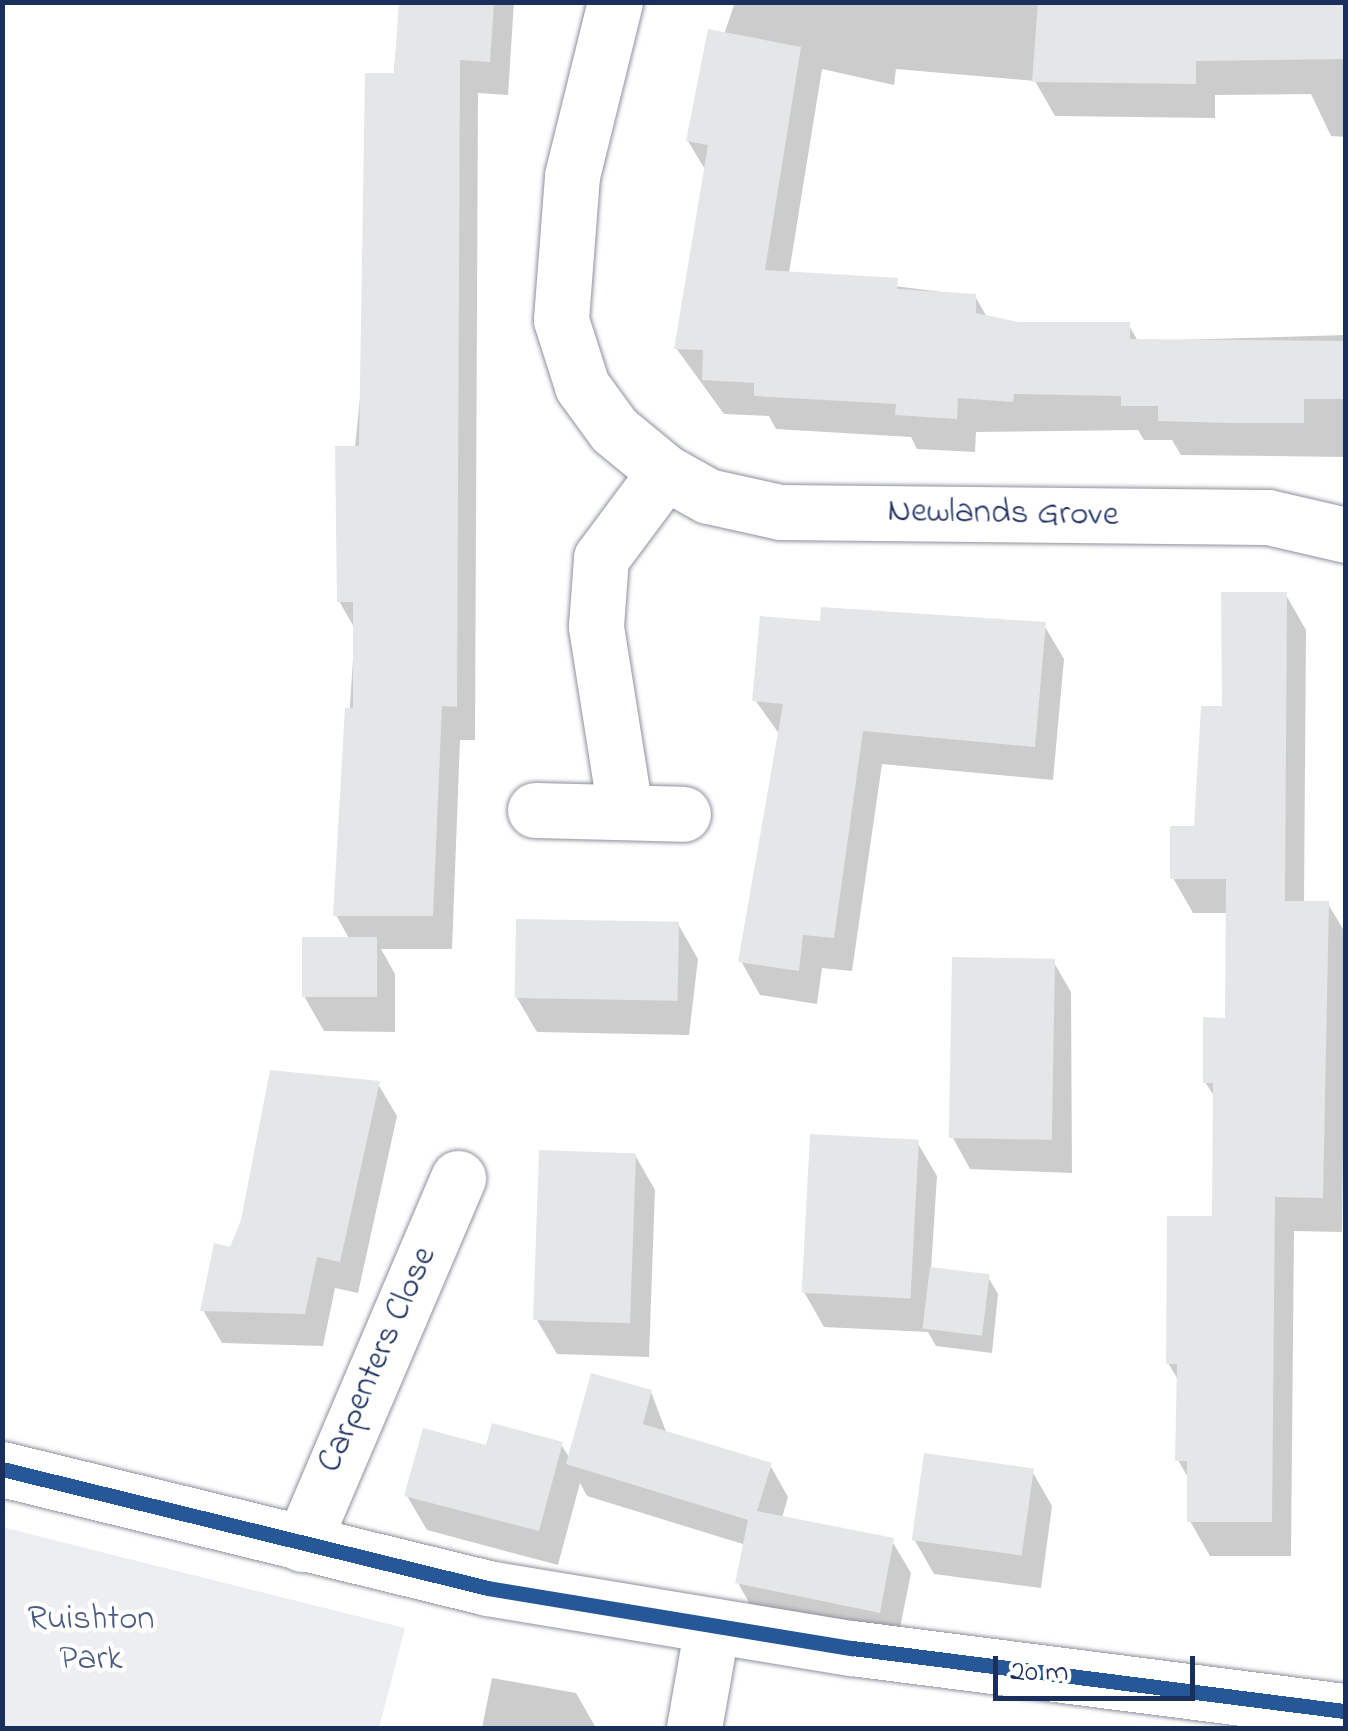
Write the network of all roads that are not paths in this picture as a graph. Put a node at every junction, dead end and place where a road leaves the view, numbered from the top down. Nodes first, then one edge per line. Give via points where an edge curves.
1 (615, 2) edge
2 (665, 472) junction
3 (1346, 535) edge
4 (536, 810) dead end
5 (624, 810) junction
6 (683, 814) dead end
7 (458, 1178) dead end
8 (2, 1469) edge
9 (302, 1544) junction
10 (712, 1626) junction
11 (1346, 1711) edge
12 (694, 1728) edge

1 - 2 street, Newlands Grove via 572,176 561,320 582,386 614,430
2 - 3 street, Newlands Grove via 708,496 780,512 1268,517
2 - 5 street via 600,558 596,626
4 - 5 street
5 - 6 street
7 - 9 street, Carpenters Close
8 - 9 street
9 - 10 street
10 - 11 street
10 - 12 street

